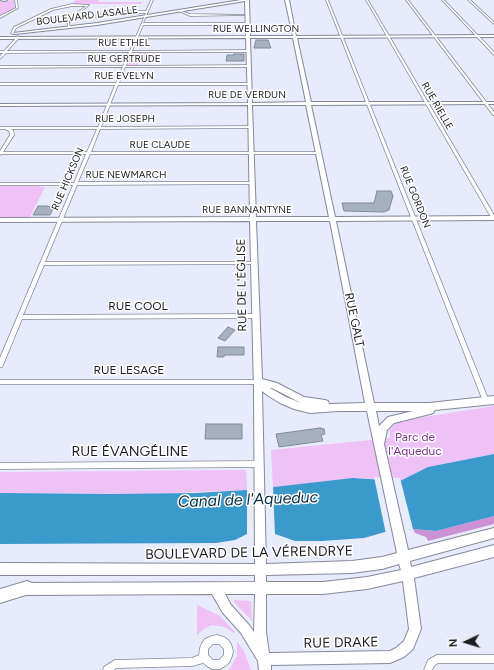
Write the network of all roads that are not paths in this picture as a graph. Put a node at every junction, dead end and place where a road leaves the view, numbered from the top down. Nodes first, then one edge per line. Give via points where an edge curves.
1 (0, 0) edge
2 (5, 0) edge
3 (16, 0) edge
4 (152, 0) edge
5 (247, 0) edge
6 (287, 0) edge
7 (327, 0) edge
8 (367, 0) edge
9 (406, 0) edge
10 (443, 0) edge
11 (469, 0) edge
12 (180, 11) junction
13 (147, 12) junction
14 (247, 15) junction
15 (94, 16) dead end
16 (0, 17) edge
17 (145, 17) junction
18 (494, 23) edge
19 (142, 24) junction
20 (248, 24) junction
21 (69, 28) junction
22 (12, 33) junction
23 (0, 36) edge
24 (435, 36) junction
25 (477, 36) junction
26 (494, 36) edge
27 (18, 37) junction
28 (136, 37) junction
29 (248, 37) junction
30 (294, 37) junction
31 (341, 37) junction
32 (388, 37) junction
33 (130, 51) junction
34 (248, 51) junction
35 (0, 52) edge
36 (6, 52) junction
37 (494, 54) edge
38 (0, 58) edge
39 (249, 66) junction
40 (0, 67) edge
41 (124, 67) junction
42 (0, 84) edge
43 (117, 84) junction
44 (249, 84) junction
45 (427, 103) junction
46 (486, 103) junction
47 (494, 103) edge
48 (108, 104) junction
49 (250, 104) junction
50 (308, 104) junction
51 (368, 104) junction
52 (0, 105) edge
53 (494, 114) edge
54 (99, 127) junction
55 (250, 127) junction
56 (0, 128) edge
57 (7, 129) junction
58 (88, 153) junction
59 (251, 153) junction
60 (319, 153) junction
61 (0, 154) edge
62 (252, 183) junction
63 (0, 184) edge
64 (75, 184) junction
65 (333, 219) junction
66 (414, 219) junction
67 (494, 219) edge
68 (0, 220) edge
69 (60, 220) junction
70 (254, 220) junction
71 (254, 263) junction
72 (42, 264) junction
73 (256, 316) junction
74 (20, 317) junction
75 (0, 365) edge
76 (0, 382) edge
77 (258, 382) junction
78 (490, 400) edge
79 (447, 406) junction
80 (371, 407) junction
81 (380, 445) junction
82 (260, 464) junction
83 (0, 466) edge
84 (494, 533) edge
85 (494, 551) edge
86 (404, 557) junction
87 (0, 569) edge
88 (261, 569) junction
89 (407, 575) junction
90 (27, 588) junction
91 (216, 589) junction
92 (262, 589) junction
93 (0, 590) edge
94 (0, 596) edge
95 (412, 640) joint
96 (205, 658) dead end
97 (494, 659) edge
98 (264, 664) edge
99 (429, 666) edge
100 (108, 668) edge

1 - 2 main road
3 - 16 street via 17,8
4 - 13 street, RUE HICKSON
5 - 12 main road, BOULEVARD LASALLE
5 - 14 main road, RUE DE L'ÉGLISE
6 - 30 main road, RUE GALT
7 - 31 street, RUE GORDON
8 - 32 street, RUE RIELLE
9 - 24 street
10 - 25 street
11 - 18 street
12 - 14 street via 190,15
12 - 17 main road, BOULEVARD LASALLE
13 - 15 street via 120,12
13 - 17 street, RUE HICKSON
14 - 20 main road, RUE DE L'ÉGLISE
17 - 19 street, RUE HICKSON
17 - 21 main road, BOULEVARD LASALLE
19 - 20 street
19 - 28 street, RUE HICKSON
20 - 29 main road, RUE DE L'ÉGLISE
21 - 22 main road, BOULEVARD LASALLE
21 - 22 street via 68,22 88,4 52,9 15,28
22 - 23 main road, BOULEVARD LASALLE
23 - 27 main road, RUE WELLINGTON
24 - 25 main road, RUE WELLINGTON
24 - 32 main road, RUE WELLINGTON
24 - 46 street
25 - 26 main road, RUE WELLINGTON
25 - 37 street
27 - 28 main road, RUE WELLINGTON
27 - 36 street
28 - 29 main road, RUE WELLINGTON
28 - 33 street, RUE HICKSON
29 - 30 main road, RUE WELLINGTON
29 - 34 main road, RUE DE L'ÉGLISE
30 - 31 main road, RUE WELLINGTON
30 - 50 main road, RUE GALT
31 - 32 main road, RUE WELLINGTON
31 - 51 street, RUE GORDON
32 - 45 street, RUE RIELLE
33 - 34 street, RUE ETHEL
33 - 36 street, RUE ETHEL
33 - 41 street, RUE HICKSON
34 - 39 main road, RUE DE L'ÉGLISE
35 - 36 street, RUE ETHEL
36 - 38 street
39 - 41 street, RUE GERTRUDE
39 - 44 main road, RUE DE L'ÉGLISE
40 - 41 street, RUE GERTRUDE
41 - 43 street, RUE HICKSON
42 - 43 street, RUE EVELYN
43 - 44 street, RUE EVELYN
43 - 48 street, RUE HICKSON
44 - 49 main road, RUE DE L'ÉGLISE
45 - 46 main road, RUE DE VERDUN
45 - 51 main road, RUE DE VERDUN
45 - 67 street, RUE RIELLE
46 - 47 main road, RUE DE VERDUN
46 - 53 street
48 - 49 main road, RUE DE VERDUN
48 - 52 main road, RUE DE VERDUN
48 - 54 street, RUE HICKSON
49 - 50 main road, RUE DE VERDUN
49 - 55 main road, RUE DE L'ÉGLISE
50 - 51 main road, RUE DE VERDUN
50 - 60 main road, RUE GALT
51 - 66 street, RUE GORDON
54 - 55 street, RUE JOSEPH
54 - 57 street, RUE JOSEPH
54 - 58 street, RUE HICKSON
55 - 59 main road, RUE DE L'ÉGLISE
56 - 57 street, RUE JOSEPH
57 - 61 street via 11,130 12,135
58 - 59 street, RUE CLAUDE
58 - 61 street, RUE CLAUDE
58 - 64 street, RUE HICKSON
59 - 60 street, RUE CLAUDE
59 - 62 main road, RUE DE L'ÉGLISE
60 - 65 main road, RUE GALT
62 - 64 street, RUE NEWMARCH
62 - 70 main road, RUE DE L'ÉGLISE
63 - 64 street, RUE NEWMARCH
64 - 69 street, RUE HICKSON
65 - 66 main road, RUE BANNANTYNE
65 - 70 main road, RUE BANNANTYNE
65 - 80 main road, RUE GALT
66 - 67 main road, RUE BANNANTYNE
66 - 78 street, RUE GORDON
68 - 69 main road, RUE BANNANTYNE
69 - 70 main road, RUE BANNANTYNE
69 - 72 street, RUE HICKSON
70 - 71 main road, RUE DE L'ÉGLISE
71 - 72 street
71 - 73 main road, RUE DE L'ÉGLISE
72 - 74 street, RUE HICKSON
73 - 74 street, RUE COOL
73 - 77 main road, RUE DE L'ÉGLISE
74 - 75 street, RUE HICKSON
76 - 77 street, RUE LESAGE
77 - 80 main road via 270,393 296,406 310,409
77 - 82 main road, RUE DE L'ÉGLISE
78 - 79 main road
79 - 80 main road
79 - 81 main road via 391,420 383,428
80 - 81 main road, RUE GALT
81 - 86 main road, RUE GALT
82 - 83 street, RUE ÉVANGÉLINE
82 - 88 main road, RUE DE L'ÉGLISE
84 - 86 main road, BOULEVARD DE LA VÉRENDRYE
85 - 89 main road
86 - 88 main road, BOULEVARD DE LA VÉRENDRYE via 363,566
86 - 89 main road, RUE GALT
87 - 88 main road, BOULEVARD DE LA VÉRENDRYE
88 - 92 main road, RUE DE L'ÉGLISE
89 - 92 main road via 345,586
89 - 95 main road, RUE GALT via 415,621
90 - 91 main road
90 - 93 main road
90 - 94 highway
91 - 92 main road
91 - 98 main road via 227,609 247,632
92 - 98 main road, RUE DE L'ÉGLISE via 260,632
95 - 98 main road, RUE DRAKE via 400,653 382,658
96 - 100 street via 192,662 119,663
97 - 99 street via 437,659

